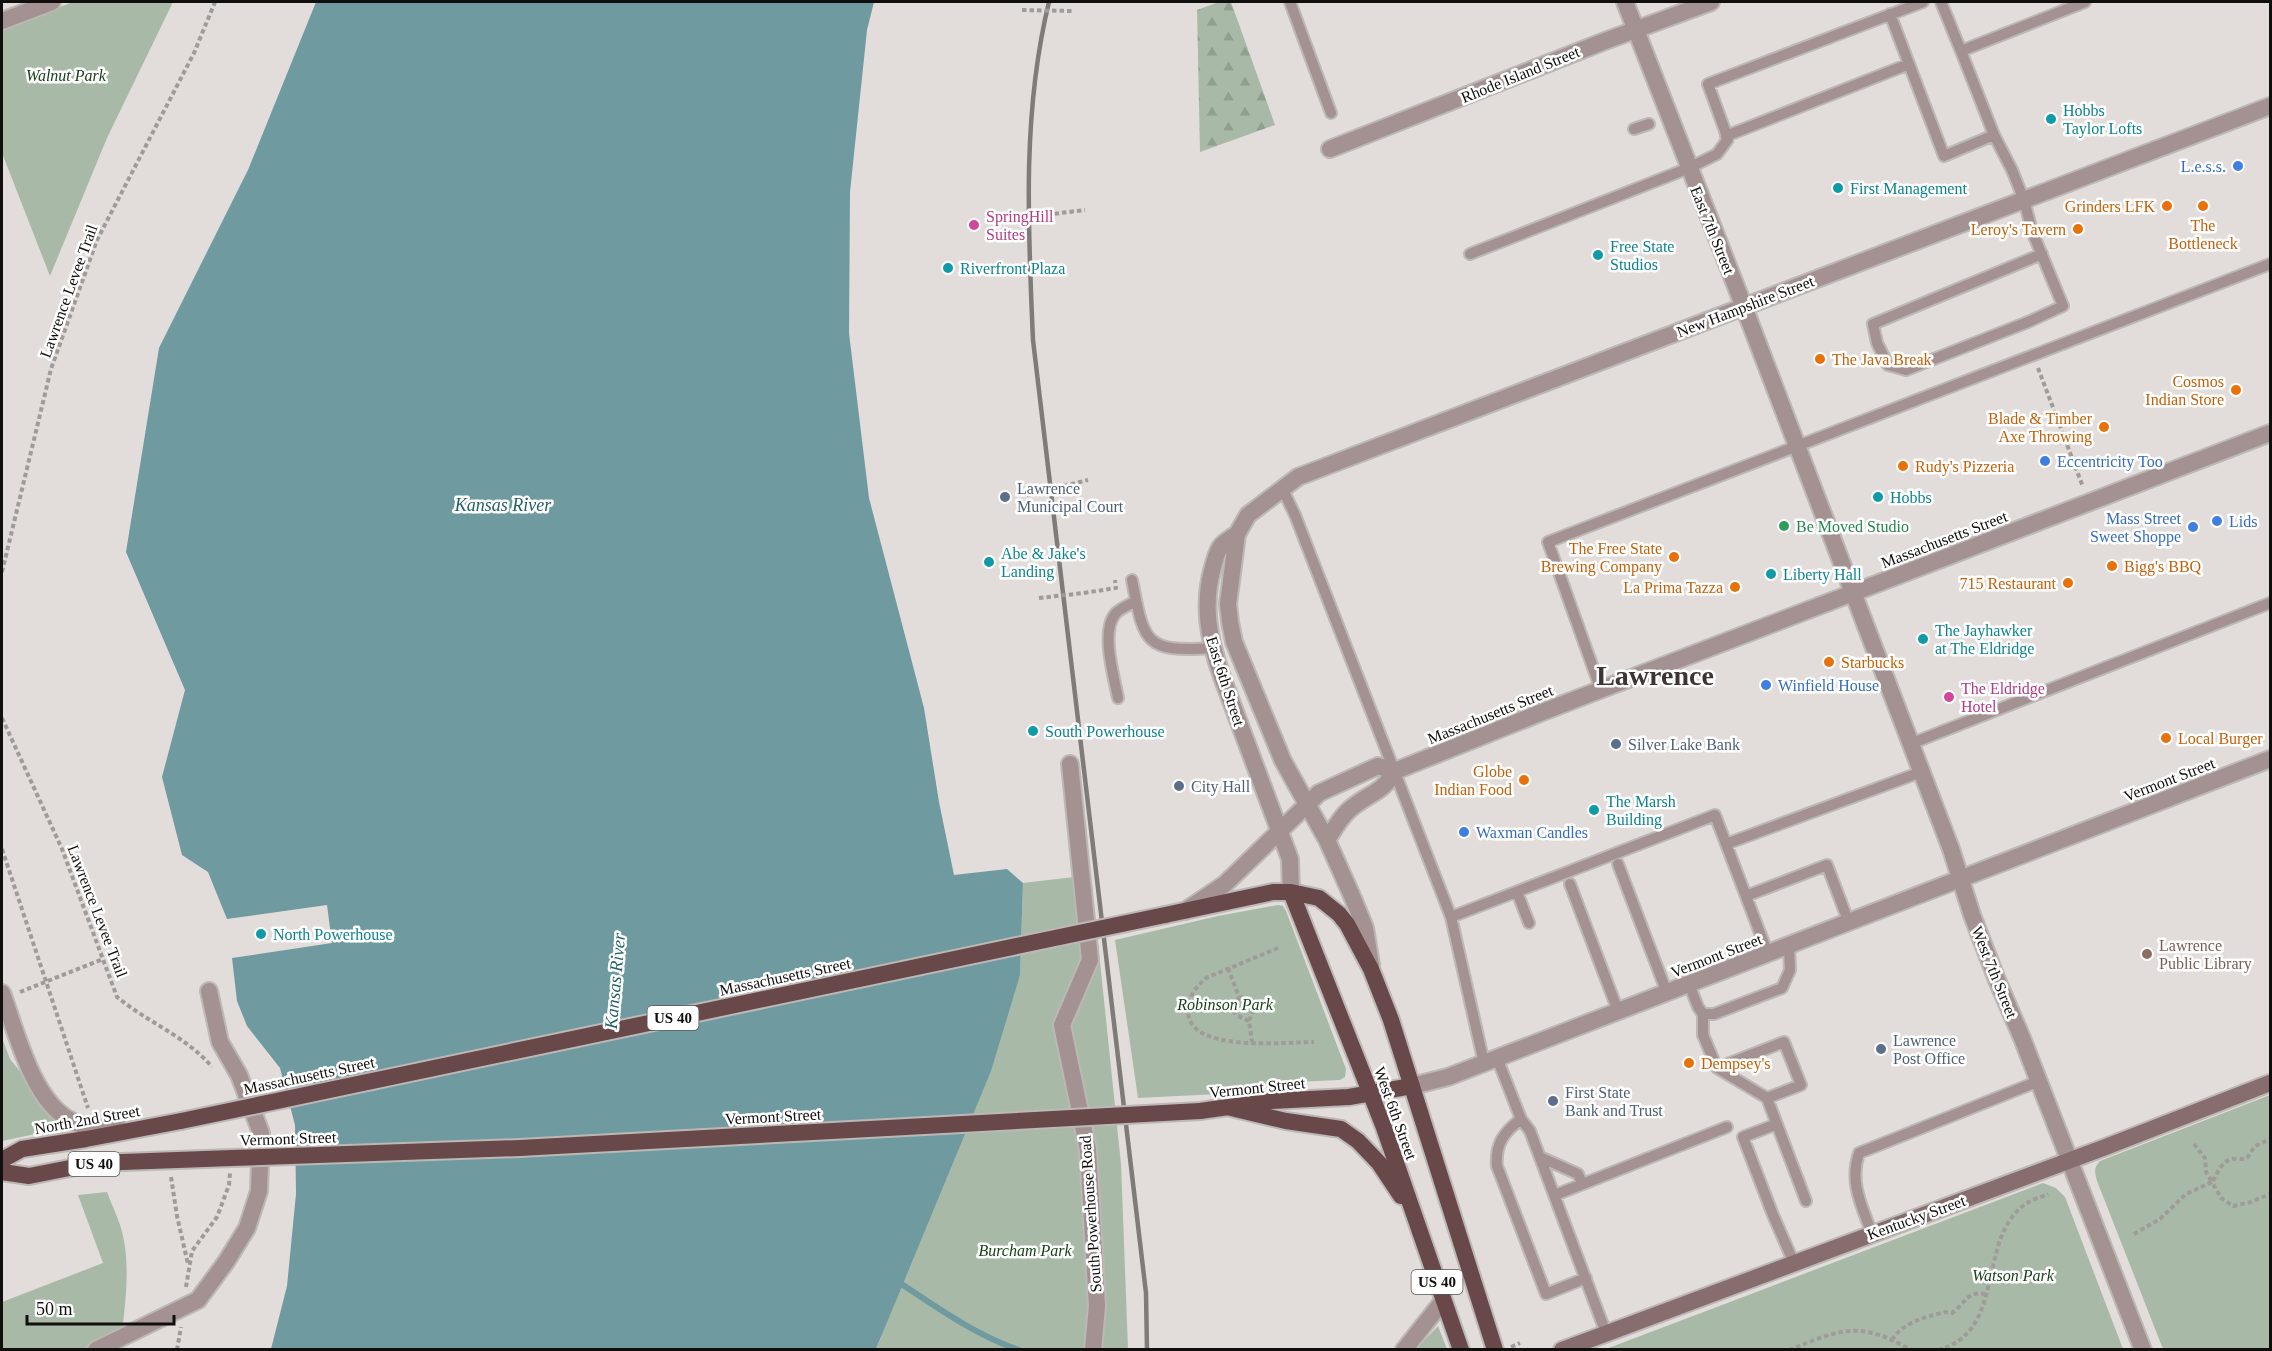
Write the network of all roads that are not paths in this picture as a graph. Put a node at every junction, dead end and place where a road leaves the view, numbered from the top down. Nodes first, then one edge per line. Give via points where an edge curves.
1 (52, 2) edge
2 (1625, 2) edge
3 (1711, 2) edge
4 (1923, 2) edge
5 (1941, 2) edge
6 (2085, 2) edge
7 (1295, 3) edge
8 (1890, 14) junction
9 (2, 21) edge
10 (1636, 30) junction
11 (1961, 51) junction
12 (1910, 64) junction
13 (2271, 105) edge
14 (1331, 113) dead end
15 (1649, 124) dead end
16 (1634, 129) dead end
17 (1994, 135) junction
18 (1726, 136) junction
19 (1330, 149) dead end
20 (1689, 168) junction
21 (2024, 200) junction
22 (1470, 254) dead end
23 (2042, 254) junction
24 (2271, 264) edge
25 (1744, 307) junction
26 (2271, 433) edge
27 (1797, 447) junction
28 (1282, 488) junction
29 (1237, 534) junction
30 (1132, 580) dead end
31 (1853, 594) junction
32 (1136, 601) junction
33 (2271, 603) edge
34 (1212, 648) junction
35 (1601, 690) junction
36 (1118, 698) dead end
37 (1910, 744) junction
38 (2271, 759) edge
39 (1070, 764) dead end
40 (1395, 771) junction
41 (1921, 772) junction
42 (1307, 803) junction
43 (1280, 831) junction
44 (1327, 840) junction
45 (1726, 844) junction
46 (1618, 864) dead end
47 (1961, 880) junction
48 (1570, 884) dead end
49 (1292, 892) junction
50 (1517, 892) junction
51 (1746, 896) junction
52 (1185, 911) junction
53 (1451, 917) junction
54 (1528, 923) dead end
55 (1849, 923) junction
56 (1789, 946) junction
57 (1768, 954) junction
58 (1371, 969) junction
59 (1689, 984) junction
60 (209, 991) dead end
61 (2, 993) edge
62 (1667, 993) junction
63 (1618, 1011) junction
64 (1703, 1014) junction
65 (1491, 1060) junction
66 (1717, 1068) junction
67 (2039, 1081) junction
68 (2271, 1083) edge
69 (1412, 1086) junction
70 (1370, 1093) junction
71 (1767, 1098) junction
72 (1231, 1108) junction
73 (1521, 1119) junction
74 (181, 1120) joint
75 (1777, 1124) junction
76 (1727, 1127) dead end
77 (128, 1130) junction
78 (1540, 1156) junction
79 (2, 1160) edge
80 (2069, 1160) junction
81 (2, 1172) edge
82 (1582, 1184) junction
83 (1555, 1195) junction
84 (1806, 1201) dead end
85 (1414, 1215) junction
86 (1872, 1234) junction
87 (1794, 1263) junction
88 (1586, 1278) junction
89 (1443, 1301) junction
90 (1606, 1333) junction
91 (96, 1350) edge
92 (1094, 1350) edge
93 (1404, 1350) edge
94 (1461, 1350) edge
95 (1495, 1350) edge
96 (1562, 1350) edge
97 (2143, 1350) edge

1 - 9 street
2 - 10 street, East 7th Street
3 - 10 street, Rhode Island Street
4 - 8 lane
5 - 11 lane
6 - 11 lane
7 - 14 lane
8 - 12 lane
8 - 18 lane via 1708,84
10 - 19 street, Rhode Island Street
10 - 20 street, East 7th Street
11 - 17 lane
12 - 17 lane via 1944,156
12 - 18 lane
13 - 21 street, New Hampshire Street
15 - 16 lane
17 - 21 lane
18 - 20 lane via 1728,139 1717,154
20 - 22 lane
20 - 25 street, East 7th Street
21 - 23 lane
21 - 25 street, New Hampshire Street
23 - 23 lane via 2063,306 1906,370 1887,365 1873,324
24 - 27 lane
25 - 27 street, East 7th Street
25 - 28 street, New Hampshire Street via 1298,477
26 - 31 street, Massachusetts Street
27 - 31 street, East 7th Street
27 - 35 lane via 1548,542
28 - 29 street, New Hampshire Street via 1248,515
28 - 40 lane
29 - 34 street, East 6th Street via 1221,546 1208,584
29 - 42 street, East 6th Street via 1228,604 1234,642 1283,761
30 - 32 lane
31 - 35 street, Massachusetts Street
31 - 37 street, West 7th Street
32 - 34 lane via 1140,622 1158,646 1171,650
32 - 36 lane via 1117,612 1108,632
33 - 37 lane
34 - 43 street, East 6th Street
35 - 40 street, Massachusetts Street
37 - 41 street, West 7th Street
38 - 47 street, Vermont Street
39 - 92 street, South Powerhouse Road via 1090,960 1062,1025 1088,1150 1097,1306
40 - 42 street, Massachusetts Street via 1377,766 1319,793
40 - 44 street, Massachusetts Street via 1387,786 1350,809
40 - 53 lane
41 - 45 lane
41 - 47 street, West 7th Street
42 - 43 street, Massachusetts Street
42 - 44 street, West 6th Street
43 - 49 street, West 6th Street via 1290,859
43 - 52 street, Massachusetts Street via 1226,884
44 - 58 street, West 6th Street via 1365,928
45 - 50 lane via 1715,815
45 - 51 lane
46 - 62 lane
47 - 55 street, Vermont Street
47 - 67 street, West 7th Street
48 - 63 lane
49 - 52 highway, Massachusetts Street / US 40 via 1270,892
49 - 58 highway, West 6th Street / US 40 via 1319,898 1339,914
49 - 70 highway, West 6th Street
50 - 53 lane
50 - 54 lane
51 - 55 lane via 1827,865
51 - 57 lane
52 - 74 highway, Massachusetts Street / US 40, bridge
53 - 65 lane
55 - 56 street, Vermont Street
56 - 57 street, Vermont Street
56 - 64 lane via 1790,970 1782,988 1714,1014
57 - 59 street, Vermont Street
58 - 69 highway, West 6th Street / US 40
59 - 62 street, Vermont Street
59 - 64 lane
60 - 91 street via 220,1042 239,1075 261,1133 259,1191 247,1228 198,1300
61 - 77 street via 32,1073 53,1108 78,1124
62 - 63 street, Vermont Street
63 - 65 street, Vermont Street
64 - 66 lane via 1703,1035
65 - 69 street, Vermont Street
65 - 73 lane
66 - 71 lane
66 - 71 lane via 1784,1042 1801,1086
67 - 80 street, West 7th Street
67 - 86 lane via 1859,1153 1854,1167 1856,1189
68 - 80 main road, Kentucky Street
69 - 70 highway, Vermont Street
69 - 95 highway, West 6th Street / US 40
70 - 72 highway, Vermont Street
70 - 85 highway, West 6th Street
71 - 75 lane
72 - 81 highway, Vermont Street / US 40, bridge via 520,1148 95,1163 28,1176
72 - 85 highway, US 40 via 1348,1133 1379,1164
73 - 78 lane
73 - 88 lane via 1503,1136 1497,1166 1546,1294
74 - 77 highway, North 2nd Street / US 40
75 - 84 lane
75 - 87 lane via 1743,1137
76 - 82 lane
77 - 79 highway, North 2nd Street / US 40 via 22,1149
78 - 82 lane via 1578,1174
78 - 83 lane
80 - 86 main road, Kentucky Street
80 - 97 street, West 7th Street
82 - 83 lane
83 - 88 lane
85 - 89 highway, West 6th Street / US 40
86 - 87 main road, Kentucky Street
87 - 90 main road, Kentucky Street
88 - 90 lane
89 - 93 street
89 - 94 highway, West 6th Street / US 40
90 - 96 main road, Kentucky Street

